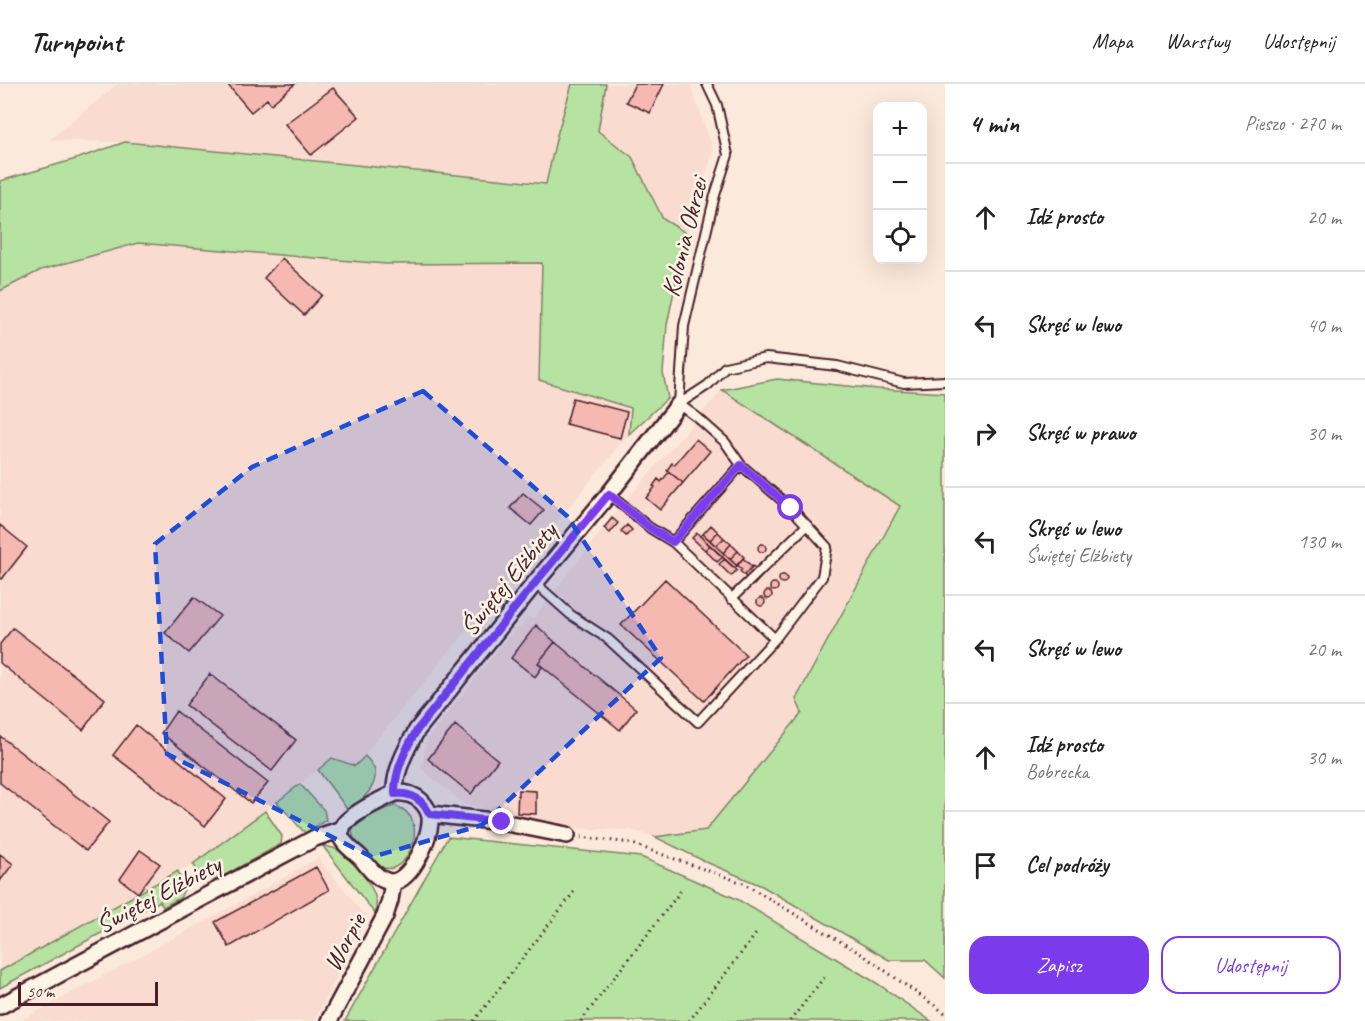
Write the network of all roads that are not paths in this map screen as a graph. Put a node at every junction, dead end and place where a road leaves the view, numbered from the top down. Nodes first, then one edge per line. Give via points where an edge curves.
1 (706, 84) edge
2 (945, 381) edge
3 (679, 404) junction
4 (741, 465) junction
5 (609, 494) junction
6 (807, 525) junction
7 (673, 542) junction
8 (535, 583) junction
9 (732, 598) junction
10 (775, 639) junction
11 (395, 794) junction
12 (430, 814) junction
13 (342, 829) junction
14 (567, 835) road end
15 (393, 882) junction
16 (0, 1006) edge
17 (329, 1021) edge

1 - 3 lane, Kolonia Okrzei via 717,105 728,155 684,326
2 - 3 lane via 904,383 837,366 766,358 725,367 708,385
3 - 4 lane via 725,442
3 - 5 street, Świętej Elżbiety
4 - 6 lane
4 - 7 lane
5 - 7 lane
5 - 8 street, Świętej Elżbiety
6 - 9 lane
6 - 10 lane via 826,547 822,576
7 - 9 lane
8 - 10 lane via 571,615 608,639 698,722
8 - 11 street, Świętej Elżbiety via 417,730 398,772
9 - 10 lane
11 - 12 street via 416,797
11 - 13 street via 376,801
12 - 14 street via 502,822
12 - 15 street via 420,855 407,873
13 - 15 street via 342,839 368,868
13 - 16 street, Świętej Elżbiety via 315,838
15 - 17 street, Worpie via 385,916

